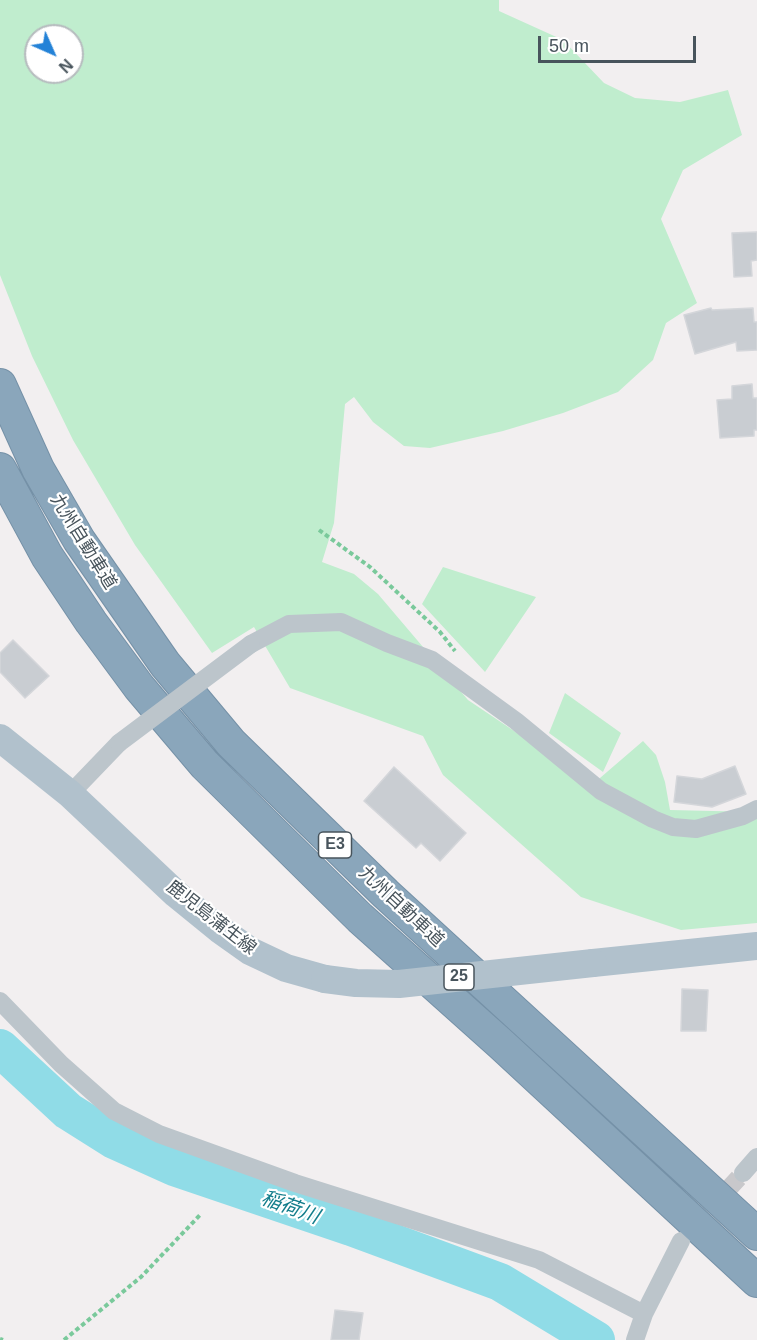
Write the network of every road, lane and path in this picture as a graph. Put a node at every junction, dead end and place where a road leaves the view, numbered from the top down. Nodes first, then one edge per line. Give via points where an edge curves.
1 (0, 385) edge
2 (0, 469) edge
3 (319, 530) dead end
4 (460, 657) dead end
5 (0, 738) edge
6 (70, 794) junction
7 (757, 809) edge
8 (757, 946) edge
9 (0, 1001) edge
10 (757, 1157) edge
11 (743, 1173) tunnel mouth
12 (200, 1215) dead end
13 (757, 1234) edge
14 (681, 1241) tunnel mouth
15 (757, 1281) edge
16 (644, 1314) junction
17 (635, 1339) edge
18 (64, 1340) edge

1 - 13 highway, 九州自動車道 / E3 via 38,469 79,540 165,664 231,742 386,894
2 - 15 highway, 九州自動車道 / E3 via 47,556 91,622 205,765 360,918
3 - 4 path via 370,567 440,632
5 - 6 main road, 鹿児島蒲生線 / 25
6 - 7 street, bridge via 119,743 251,644 289,624 341,621 432,660 516,721 601,791 653,819 673,827 696,829
6 - 8 main road, 鹿児島蒲生線 / 25, bridge via 176,894 250,951 286,968 326,979 399,984
9 - 16 street via 114,1111 159,1134 295,1183 539,1260
10 - 11 street
12 - 18 path via 141,1277
14 - 16 street
16 - 17 street

